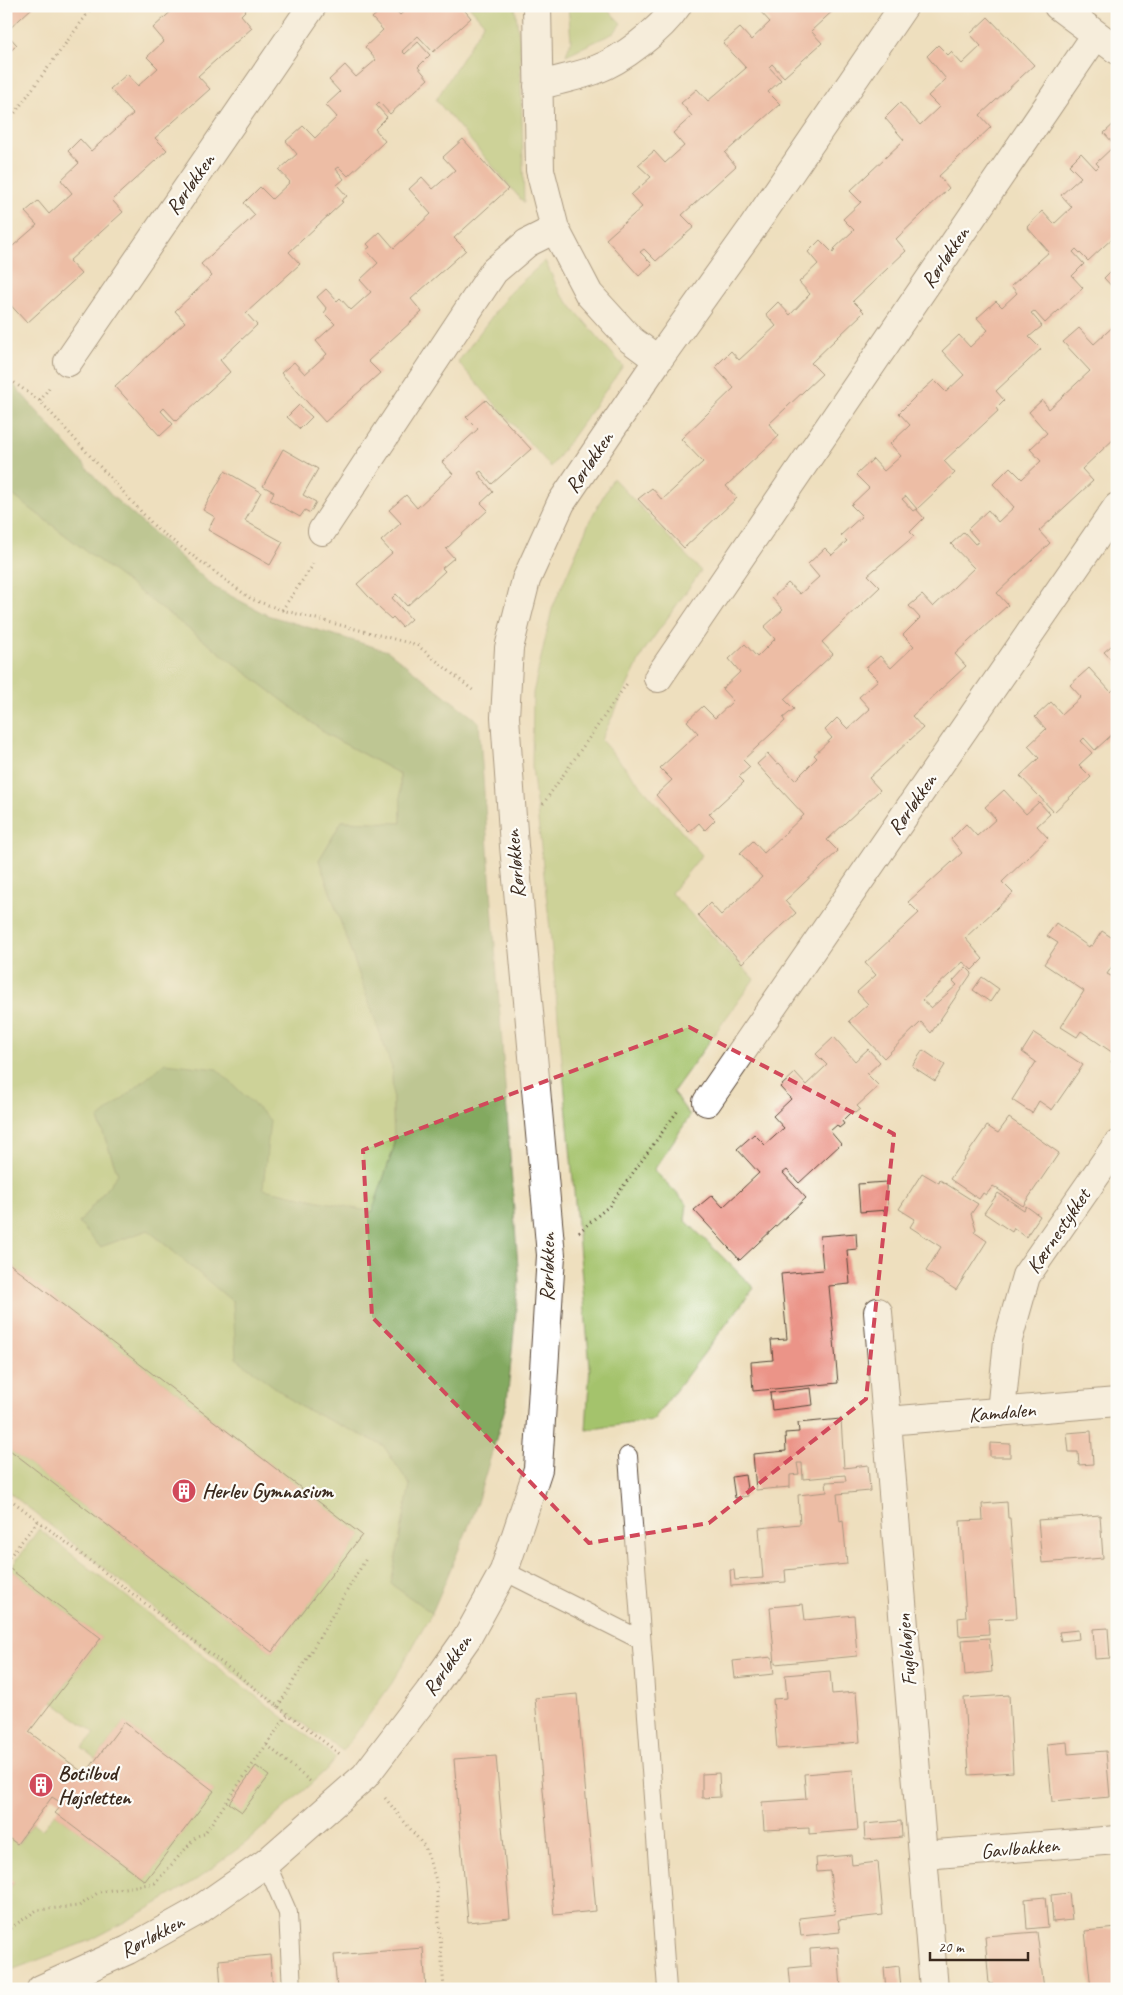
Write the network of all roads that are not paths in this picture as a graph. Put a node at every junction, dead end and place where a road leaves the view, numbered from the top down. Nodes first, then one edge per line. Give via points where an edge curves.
1 (312, 6) edge
2 (537, 6) edge
3 (677, 6) edge
4 (904, 6) edge
5 (1058, 6) edge
6 (1106, 43) edge
7 (538, 86) junction
8 (554, 229) junction
9 (658, 360) junction
10 (68, 362) dead end
11 (1117, 507) edge
12 (322, 531) road end
13 (658, 678) road end
14 (707, 1102) road end
15 (1117, 1144) edge
16 (878, 1312) dead end
17 (1117, 1402) edge
18 (1001, 1412) junction
19 (887, 1421) junction
20 (628, 1456) dead end
21 (504, 1571) junction
22 (641, 1640) junction
23 (1117, 1840) edge
24 (923, 1856) junction
25 (266, 1862) junction
26 (40, 1989) edge
27 (292, 1989) edge
28 (667, 1989) edge
29 (934, 1989) edge

1 - 10 street, Rørløkken
2 - 7 street
3 - 7 street via 668,20 632,50 596,70
4 - 9 street, Rørløkken
5 - 6 street, Rørløkken
6 - 13 street, Rørløkken
7 - 8 street via 540,170
8 - 9 street via 589,294 632,340
8 - 12 street via 527,243 494,271
9 - 21 street, Rørløkken via 561,503 526,580 510,648 505,717 551,1255 538,1469
11 - 14 street, Rørløkken
15 - 18 street, Kærnestykket via 1026,1276 1008,1340
16 - 19 street, Fuglehøjen
17 - 18 street, Kamdalen
18 - 19 street, Kamdalen
19 - 24 street, Fuglehøjen
20 - 22 lane
21 - 22 lane
21 - 25 street, Rørløkken via 467,1638 365,1776
22 - 28 lane
23 - 24 street, Gavlbakken
24 - 29 street, Fuglehøjen
25 - 26 street, Rørløkken via 196,1912 128,1950
25 - 27 lane via 288,1913

